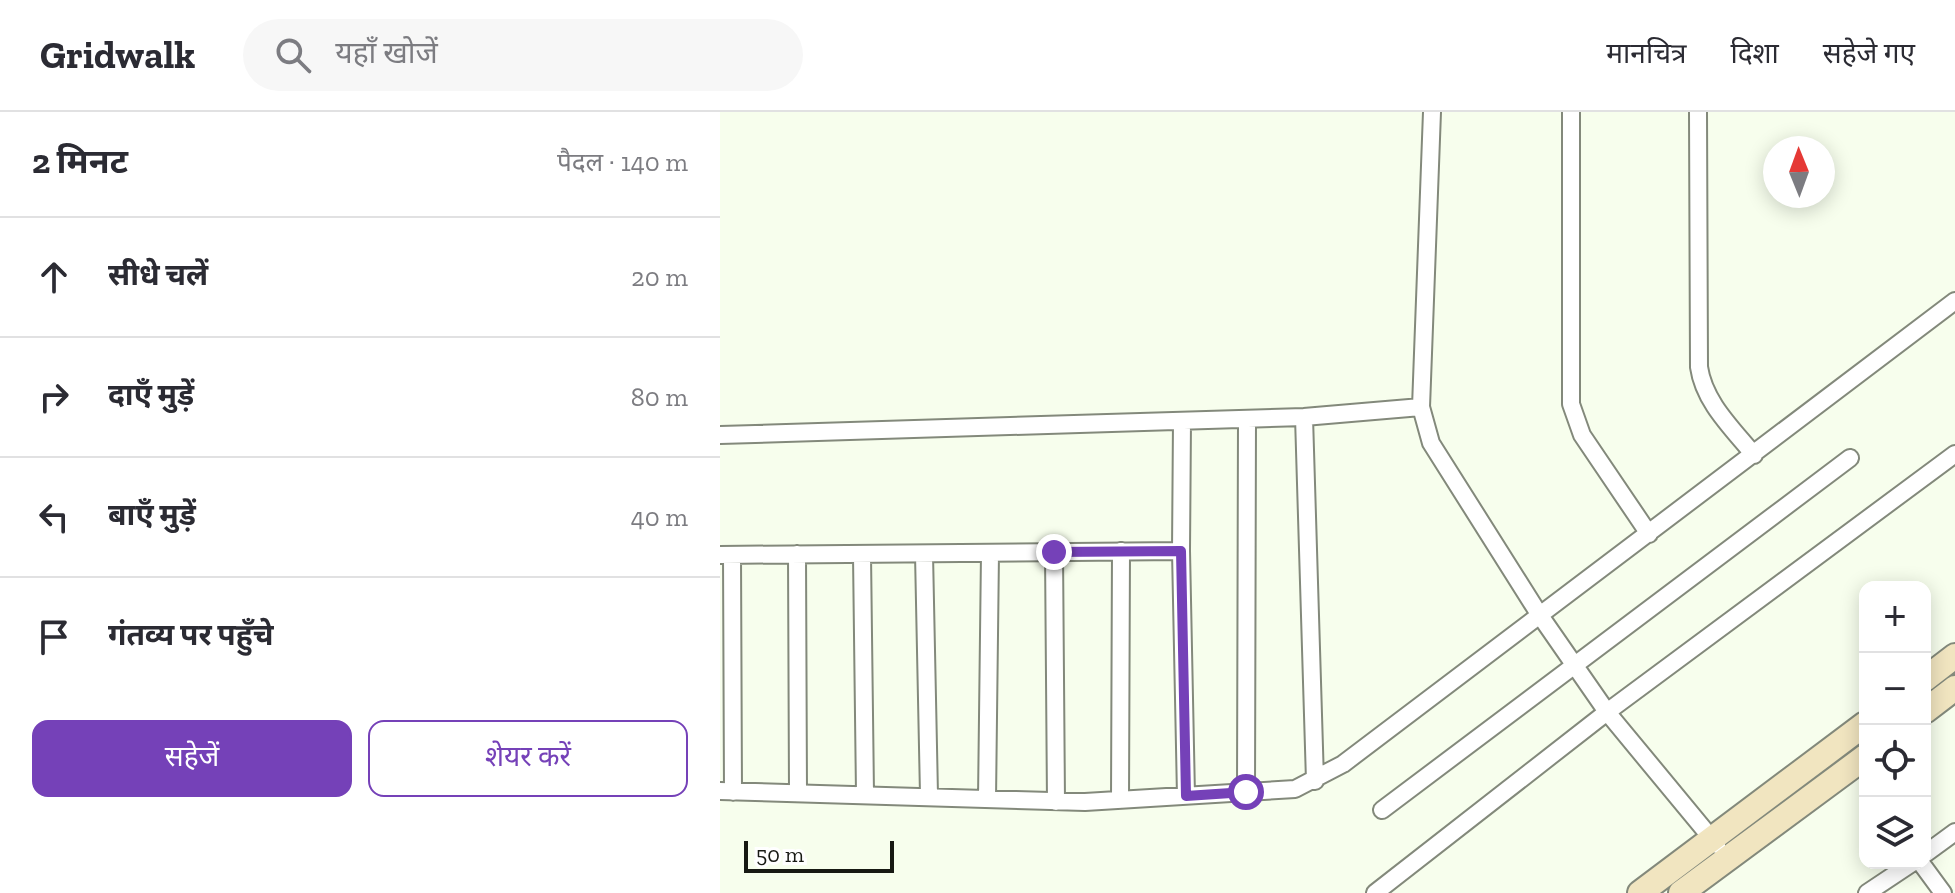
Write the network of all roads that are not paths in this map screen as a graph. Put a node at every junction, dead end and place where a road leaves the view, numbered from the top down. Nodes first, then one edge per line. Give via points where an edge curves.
1 (1432, 112) edge
2 (1571, 112) edge
3 (1698, 112) edge
4 (1955, 301) edge
5 (1421, 407) junction
6 (1304, 417) junction
7 (1247, 419) junction
8 (1182, 421) junction
9 (720, 435) edge
10 (1955, 454) edge
11 (1754, 455) junction
12 (1850, 458) dead end
13 (1649, 534) junction
14 (1121, 551) junction
15 (1181, 551) junction
16 (1054, 552) junction
17 (990, 553) junction
18 (797, 554) junction
19 (924, 554) junction
20 (726, 555) edge
21 (862, 555) junction
22 (1539, 614) junction
23 (1955, 656) edge
24 (1575, 666) junction
25 (1931, 674) edge
26 (1955, 688) edge
27 (1931, 706) edge
28 (1607, 712) junction
29 (1864, 725) edge
30 (1859, 761) edge
31 (1315, 781) junction
32 (726, 792) edge
33 (1246, 792) junction
34 (798, 793) junction
35 (865, 794) junction
36 (929, 795) junction
37 (1186, 796) junction
38 (987, 799) junction
39 (1120, 800) junction
40 (1056, 802) junction
41 (1382, 810) dead end
42 (1955, 832) edge
43 (1711, 839) junction
44 (1931, 850) edge
45 (1728, 859) junction
46 (1903, 869) edge
47 (1925, 869) edge
48 (1375, 893) edge
49 (1640, 893) edge
50 (1681, 893) edge
51 (1867, 893) edge
52 (1943, 893) edge

1 - 5 street
2 - 13 street via 1571,404 1582,435
3 - 11 street via 1699,367 1708,397
4 - 11 street
5 - 6 street
5 - 22 street via 1431,443
6 - 7 street
6 - 31 street
7 - 8 street
7 - 33 street
8 - 9 street
8 - 15 street
10 - 28 street
11 - 13 street
12 - 24 street
13 - 22 street
14 - 15 street
14 - 16 street
14 - 39 street
15 - 37 street
16 - 17 street
16 - 40 street
17 - 19 street
17 - 38 street
18 - 20 street
18 - 21 street
18 - 34 street
19 - 21 street
19 - 36 street
20 - 32 street
21 - 35 street
22 - 24 street
22 - 31 street
23 - 25 street
24 - 28 street
24 - 41 street
26 - 27 street
28 - 43 street
28 - 48 street
29 - 43 street
30 - 45 street
31 - 33 street via 1295,789
32 - 34 street
33 - 37 street
34 - 35 street
35 - 36 street
36 - 38 street
37 - 39 street
38 - 40 street
39 - 40 street
42 - 44 street
43 - 45 street
43 - 49 street
45 - 50 street
46 - 51 street
47 - 52 street

